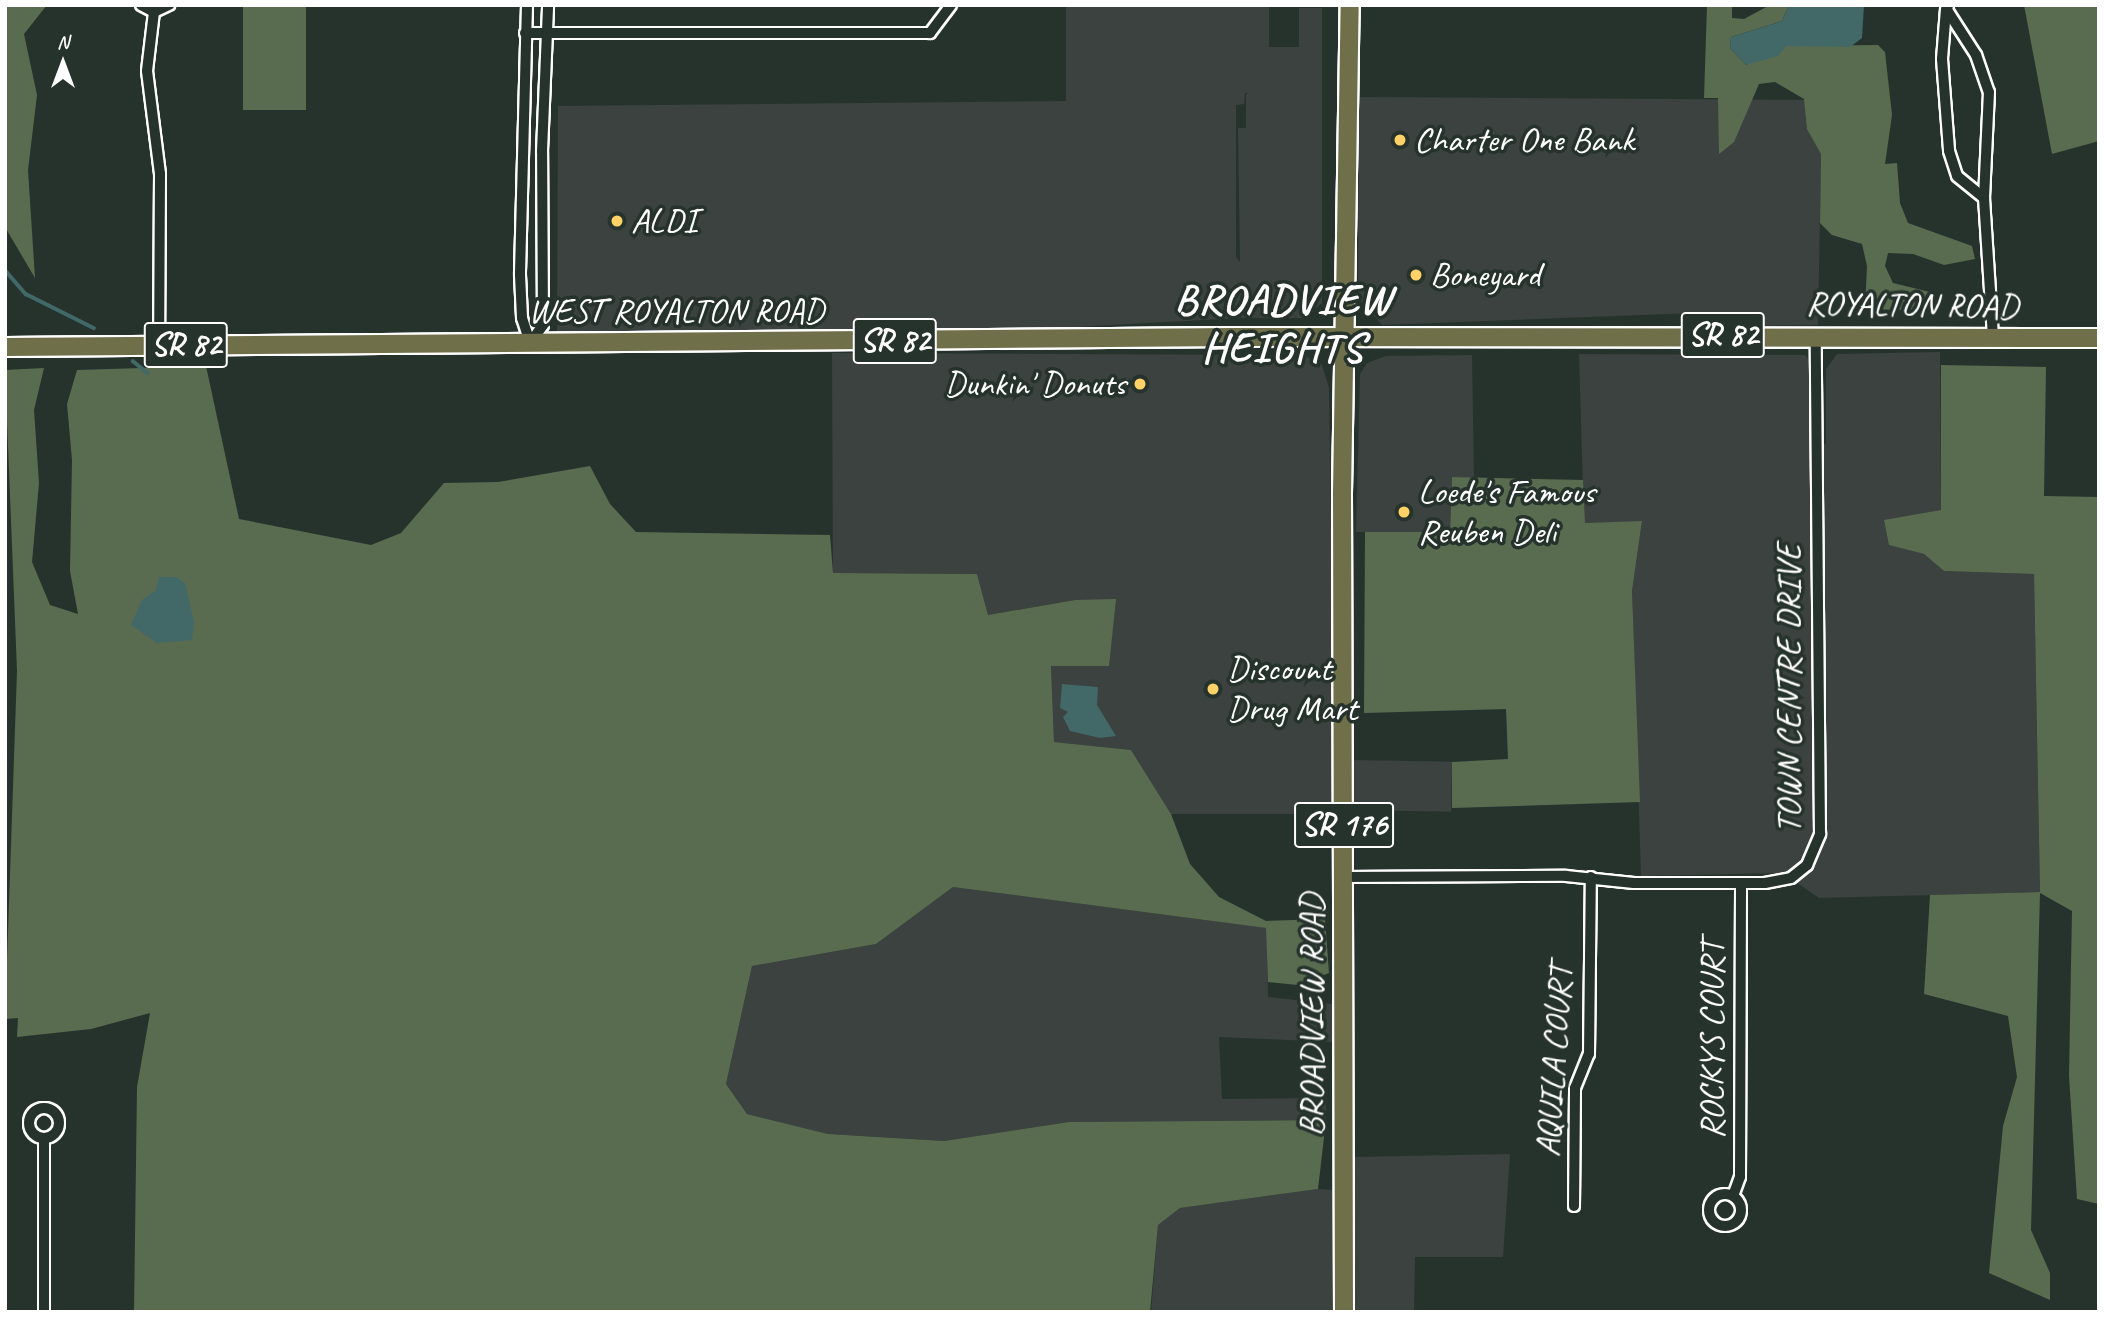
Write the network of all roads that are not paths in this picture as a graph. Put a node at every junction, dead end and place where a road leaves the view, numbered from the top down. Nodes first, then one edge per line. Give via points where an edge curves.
1 (141, 5) edge
2 (169, 5) edge
3 (527, 5) edge
4 (548, 5) edge
5 (951, 5) edge
6 (1350, 5) edge
7 (1946, 7) edge
8 (154, 12) junction
9 (525, 33) junction
10 (546, 33) junction
11 (1984, 198) junction
12 (1816, 335) junction
13 (1347, 337) junction
14 (1993, 338) junction
15 (2099, 338) edge
16 (530, 343) junction
17 (159, 345) junction
18 (5, 347) edge
19 (1344, 877) junction
20 (1591, 877) junction
21 (1741, 883) junction
22 (44, 1138) dead end
23 (1732, 1196) dead end
24 (1574, 1206) dead end
25 (44, 1312) edge
26 (1343, 1312) edge

1 - 8 street
2 - 8 street
3 - 9 street
4 - 10 street
5 - 10 street via 930,33
6 - 13 main road, BROADVIEW ROAD / SR 176
7 - 11 street via 1976,55 1989,92
7 - 11 street via 1942,59 1949,151 1957,176
8 - 17 street via 147,71 160,174
9 - 10 street
9 - 16 street via 520,275 522,318
10 - 16 street via 542,325
11 - 14 street
12 - 13 main road, ROYALTON ROAD / SR 82
12 - 14 main road, ROYALTON ROAD / SR 82
12 - 21 street, TOWN CENTRE DRIVE via 1820,840 1811,861 1795,876 1774,883
13 - 16 main road, WEST ROYALTON ROAD / SR 82
13 - 19 main road, BROADVIEW ROAD / SR 176 via 1342,493
14 - 15 main road, ROYALTON ROAD / SR 82
16 - 17 main road, WEST ROYALTON ROAD / SR 82
17 - 18 main road, WEST ROYALTON ROAD / SR 82
19 - 20 street, TOWN CENTRE DRIVE
19 - 26 main road, BROADVIEW ROAD / SR 176
20 - 21 street, TOWN CENTRE DRIVE via 1634,883
20 - 24 street, AQUILA COURT via 1589,1054 1575,1088
21 - 23 street, ROCKYS COURT via 1740,1177
22 - 25 street

